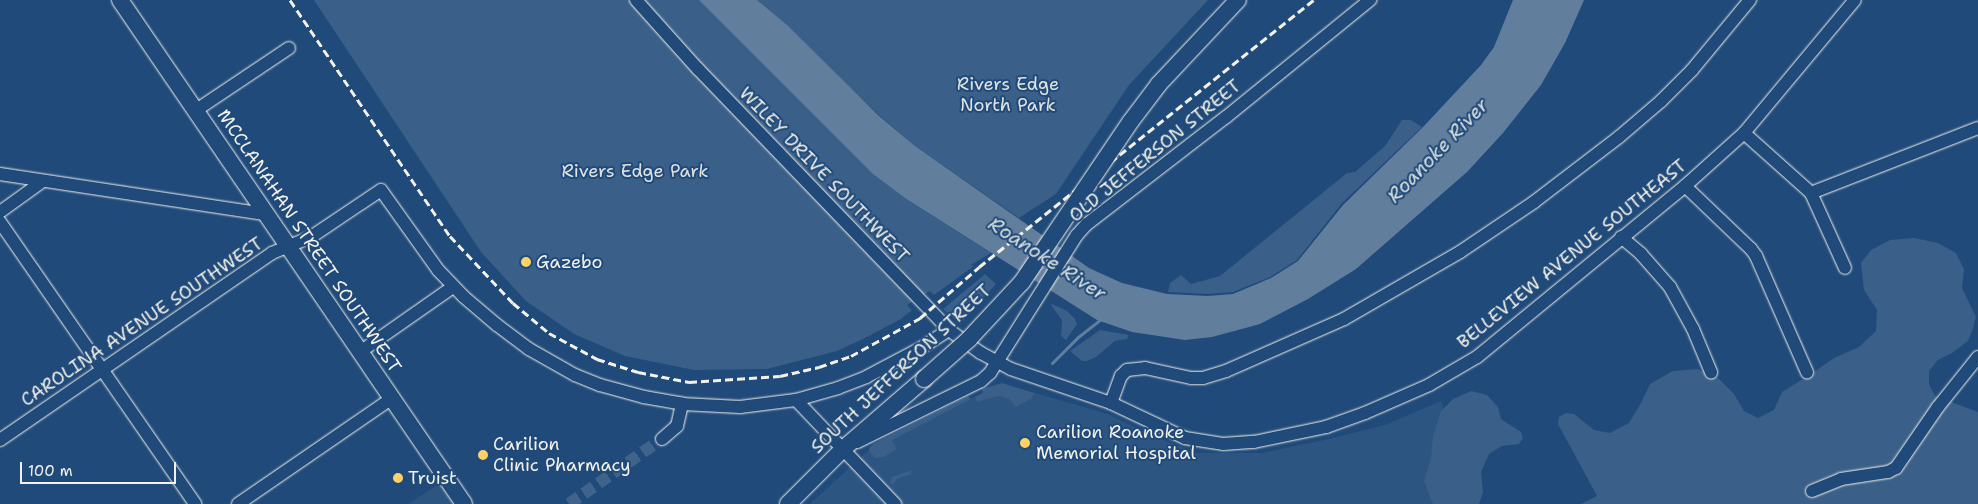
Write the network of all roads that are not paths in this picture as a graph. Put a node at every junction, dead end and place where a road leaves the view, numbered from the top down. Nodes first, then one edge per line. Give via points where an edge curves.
1 (120, 0) edge
2 (636, 0) edge
3 (1238, 0) edge
4 (1370, 0) edge
5 (1750, 0) edge
6 (1855, 0) edge
7 (289, 48) dead end
8 (195, 110) junction
9 (1978, 128) edge
10 (1744, 133) junction
11 (0, 174) edge
12 (43, 181) junction
13 (1685, 186) junction
14 (1811, 193) junction
15 (0, 212) edge
16 (266, 214) junction
17 (0, 222) edge
18 (1621, 237) junction
19 (288, 246) junction
20 (1845, 268) dead end
21 (453, 287) junction
22 (949, 330) junction
23 (360, 352) junction
24 (1978, 358) edge
25 (997, 362) junction
26 (102, 370) junction
27 (1711, 372) dead end
28 (1807, 372) dead end
29 (392, 398) junction
30 (796, 400) junction
31 (1111, 402) junction
32 (682, 404) junction
33 (662, 439) tunnel mouth
34 (0, 440) edge
35 (843, 449) junction
36 (1812, 491) dead end
37 (195, 504) edge
38 (238, 504) edge
39 (464, 504) edge
40 (788, 504) edge
41 (895, 504) edge

1 - 8 main road, MCCLANAHAN STREET SOUTHWEST
2 - 22 street, WILEY DRIVE SOUTHWEST
3 - 35 main road, SOUTH JEFFERSON STREET, bridge via 1159,84 1022,282 969,339
4 - 25 street, OLD JEFFERSON STREET via 1087,224
5 - 31 street via 1692,70 1661,101 1534,202 1460,252 1344,319 1226,371 1191,378 1145,368 1128,370 1121,376
6 - 10 street, BELLEVIEW AVENUE SOUTHEAST
7 - 8 street
8 - 16 main road, MCCLANAHAN STREET SOUTHWEST
9 - 14 street
10 - 13 street, BELLEVIEW AVENUE SOUTHEAST
10 - 14 street
11 - 12 street
12 - 15 street
12 - 16 street
13 - 18 street, BELLEVIEW AVENUE SOUTHEAST
13 - 28 street via 1752,249
14 - 20 street
16 - 19 main road, MCCLANAHAN STREET SOUTHWEST
17 - 26 street
18 - 27 street via 1670,287
18 - 31 street, BELLEVIEW AVENUE SOUTHEAST via 1477,357 1421,389 1326,427 1254,442 1202,442 1185,438
19 - 21 street, CAROLINA AVENUE SOUTHWEST via 311,237 381,190
19 - 23 main road, MCCLANAHAN STREET SOUTHWEST
19 - 26 street, CAROLINA AVENUE SOUTHWEST via 272,253
21 - 23 street
21 - 32 street via 497,325 552,363 600,385
22 - 25 street, WILEY DRIVE SOUTHWEST
22 - 30 street via 866,377
23 - 29 main road, MCCLANAHAN STREET SOUTHWEST
24 - 36 street via 1938,407 1896,468 1841,479
25 - 31 street, BELLEVIEW AVENUE SOUTHEAST via 1034,378
25 - 35 street, OLD JEFFERSON STREET via 981,380
26 - 34 street, CAROLINA AVENUE SOUTHWEST
26 - 37 street
29 - 38 street
29 - 39 main road, MCCLANAHAN STREET SOUTHWEST
30 - 32 street via 740,407
30 - 35 street
32 - 33 street via 678,426
35 - 40 main road, SOUTH JEFFERSON STREET
35 - 41 street

